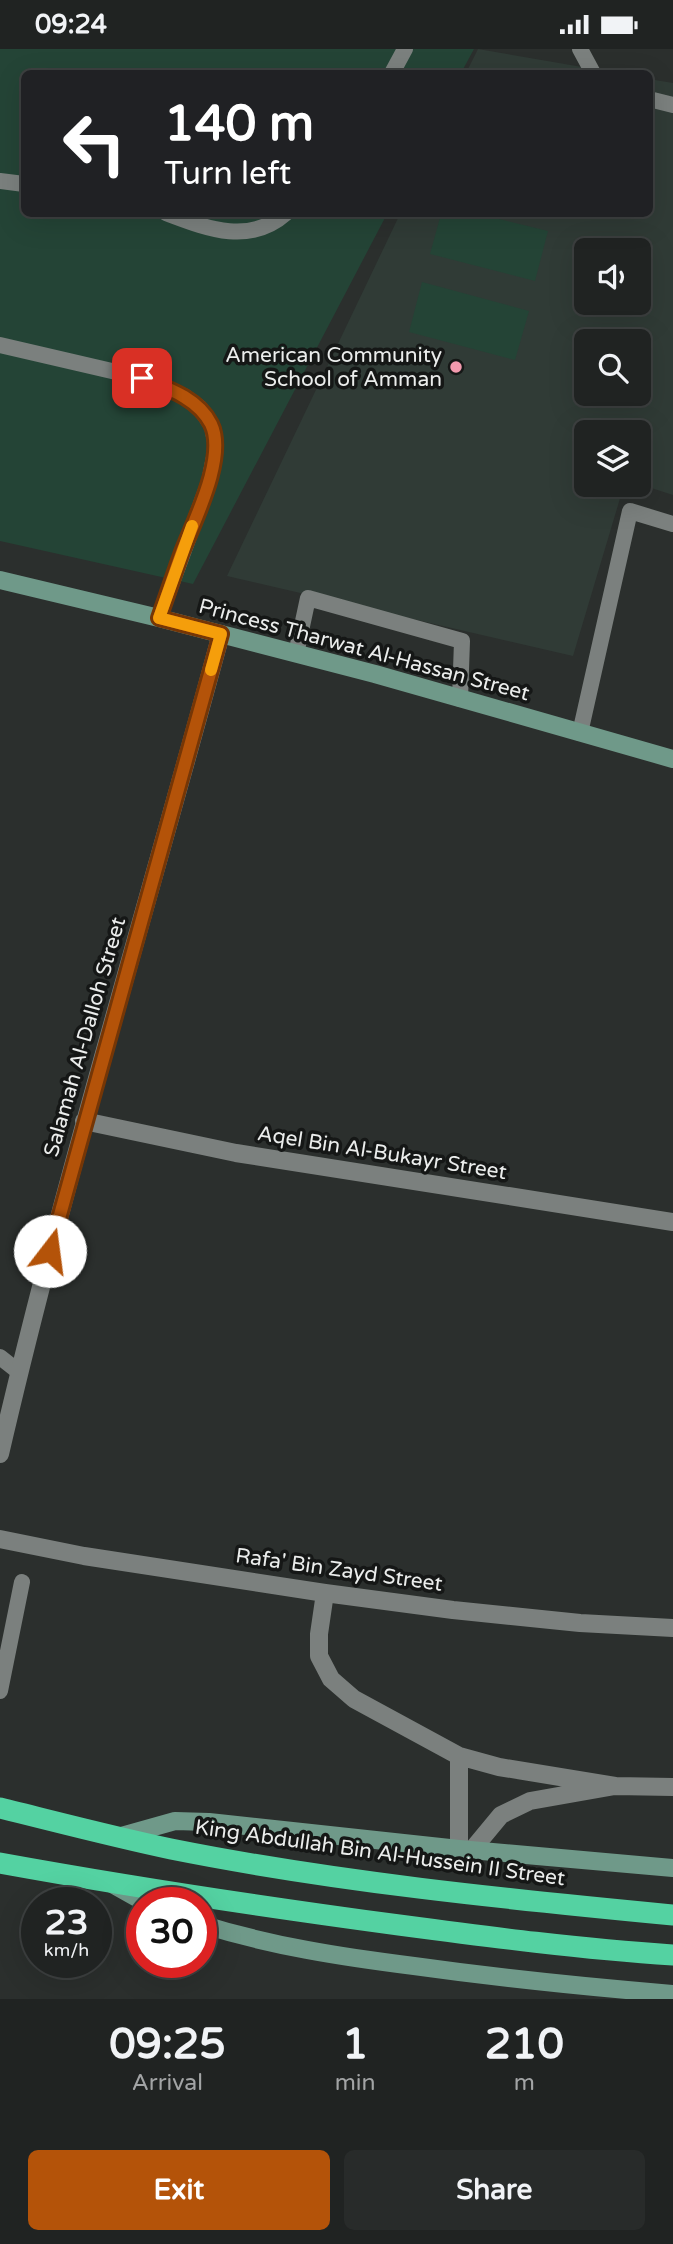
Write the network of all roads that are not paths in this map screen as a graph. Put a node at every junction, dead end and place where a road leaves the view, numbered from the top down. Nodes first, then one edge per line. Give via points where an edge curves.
1 (405, 49) edge
2 (580, 49) edge
3 (394, 70) edge
4 (591, 70) edge
5 (653, 100) edge
6 (673, 105) edge
7 (0, 181) edge
8 (21, 184) edge
9 (177, 217) edge
10 (281, 217) edge
11 (0, 345) edge
12 (673, 524) edge
13 (0, 580) edge
14 (159, 618) junction
15 (221, 634) junction
16 (296, 654) junction
17 (460, 699) junction
18 (580, 733) junction
19 (673, 759) edge
20 (84, 1121) junction
21 (673, 1222) edge
22 (0, 1357) edge
23 (19, 1371) junction
24 (0, 1454) edge
25 (0, 1539) edge
26 (22, 1582) dead end
27 (325, 1593) junction
28 (673, 1628) edge
29 (0, 1691) edge
30 (460, 1756) junction
31 (615, 1786) junction
32 (673, 1787) edge
33 (0, 1808) edge
34 (118, 1837) junction
35 (466, 1850) junction
36 (0, 1863) edge
37 (673, 1868) edge
38 (109, 1883) junction
39 (126, 1892) edge
40 (673, 1915) edge
41 (217, 1929) edge
42 (673, 1955) edge
43 (673, 1994) edge

1 - 3 lane
2 - 4 lane
5 - 6 lane
7 - 8 lane
9 - 10 lane via 212,230 256,231
11 - 14 lane via 142,378 184,396 200,408 212,426 216,447 209,482
12 - 18 lane via 630,512
13 - 14 main road, Princess Tharwat Al-Hassan Street
14 - 15 main road, Princess Tharwat Al-Hassan Street
15 - 16 main road, Princess Tharwat Al-Hassan Street
15 - 20 street, Salamah Al-Dalloh Street
16 - 17 main road, Princess Tharwat Al-Hassan Street
16 - 17 lane via 308,598 462,641
17 - 18 main road, Princess Tharwat Al-Hassan Street
18 - 19 main road, Princess Tharwat Al-Hassan Street
20 - 21 street, Aqel Bin Al-Bukayr Street via 236,1153
20 - 23 street, Salamah Al-Dalloh Street
22 - 23 lane
23 - 24 street, Salamah Al-Dalloh Street
25 - 27 street, Rafa' Bin Zayd Street
26 - 29 lane
27 - 28 street, Rafa' Bin Zayd Street via 580,1623
27 - 30 street via 319,1656 331,1679 354,1699
30 - 31 street
30 - 35 street
31 - 32 street
31 - 35 street via 530,1801 501,1815
33 - 34 highway, King Abdullah Bin Al-Hussein II Street
34 - 35 main road via 175,1821 209,1822
34 - 40 highway, King Abdullah Bin Al-Hussein II Street via 328,1875
35 - 37 main road
36 - 38 highway
38 - 39 main road
38 - 42 highway via 499,1938
41 - 43 main road via 326,1954 503,1978

